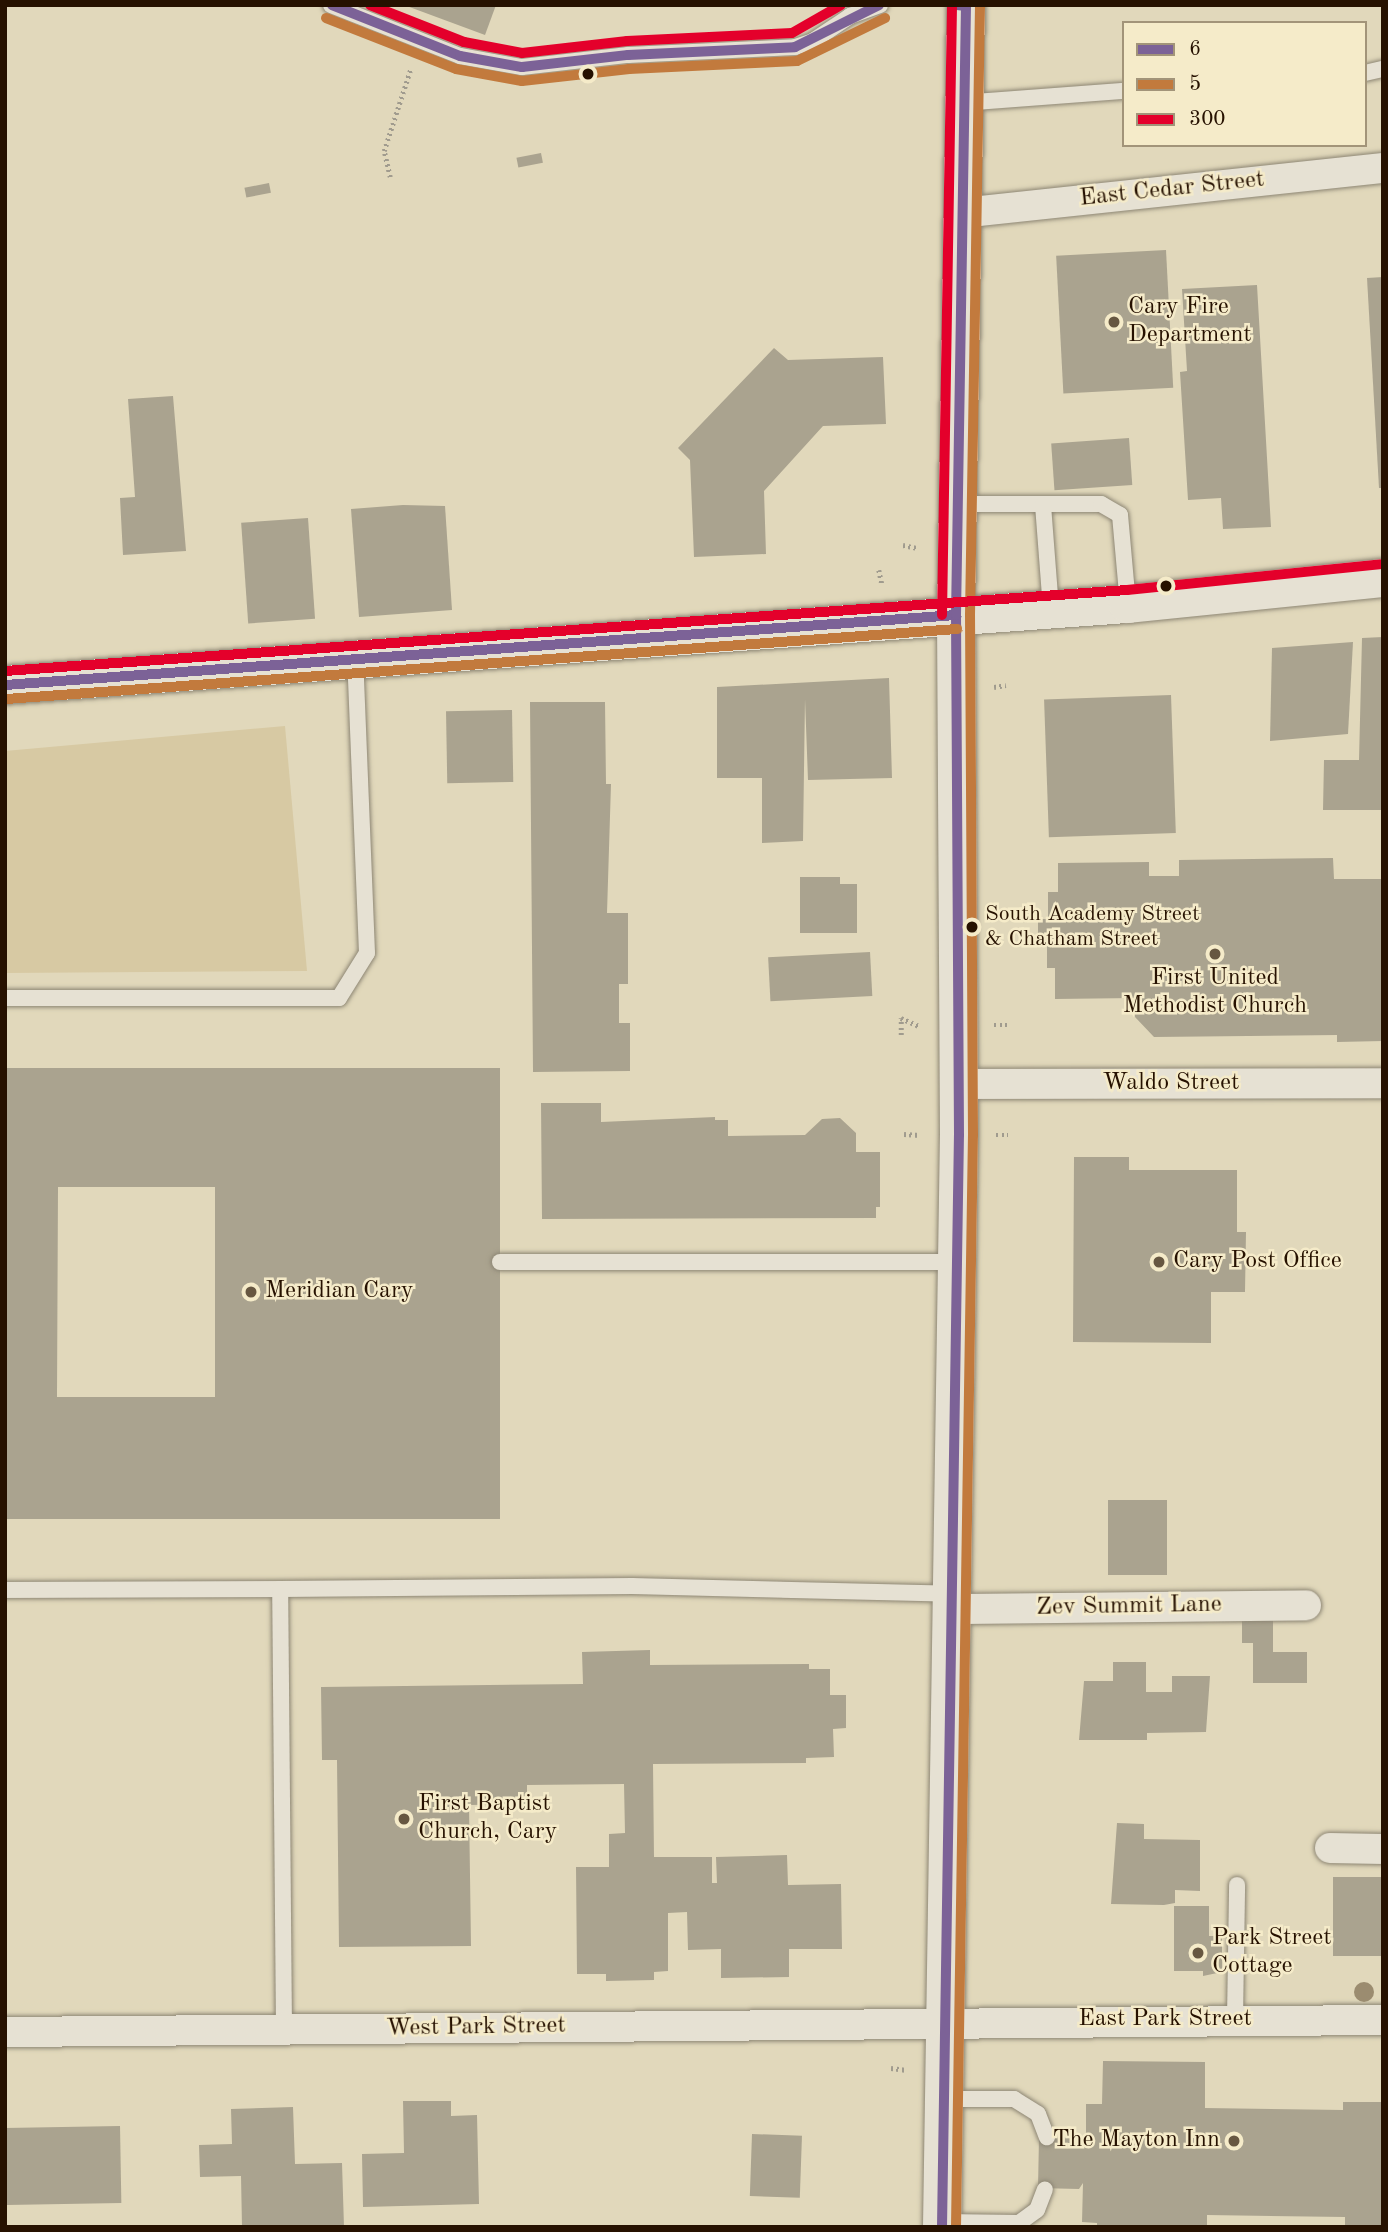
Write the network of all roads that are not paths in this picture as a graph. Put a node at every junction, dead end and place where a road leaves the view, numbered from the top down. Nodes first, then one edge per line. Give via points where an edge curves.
1 (331, 5) edge
2 (880, 5) edge
3 (954, 5) edge
4 (966, 6) edge
5 (1122, 91) edge
6 (963, 103) junction
7 (1383, 168) edge
8 (961, 213) junction
9 (958, 504) junction
10 (1043, 505) junction
11 (1383, 578) edge
12 (1128, 604) junction
13 (1051, 609) junction
14 (956, 615) junction
15 (355, 660) junction
16 (5, 685) edge
17 (5, 999) edge
18 (1383, 1083) edge
19 (960, 1084) junction
20 (500, 1262) dead end
21 (957, 1262) junction
22 (280, 1589) junction
23 (5, 1590) edge
24 (953, 1601) junction
25 (1306, 1605) dead end
26 (1329, 1848) dead end
27 (1383, 1849) edge
28 (1237, 1885) dead end
29 (1235, 2019) junction
30 (1383, 2020) edge
31 (947, 2022) junction
32 (284, 2029) junction
33 (5, 2032) edge
34 (945, 2099) junction
35 (1047, 2137) dead end
36 (1045, 2189) dead end
37 (942, 2224) edge

1 - 2 lane via 460,56 533,67 628,55 795,47
3 - 4 lane
4 - 6 main road
5 - 6 lane
6 - 8 main road
7 - 8 street, East Cedar Street
8 - 9 main road
9 - 10 lane
9 - 14 main road
10 - 12 lane via 1101,504 1120,515
10 - 13 lane
11 - 12 main road
12 - 13 main road
13 - 14 main road
14 - 15 main road
14 - 19 main road
15 - 16 main road
15 - 17 lane via 367,953 339,999
18 - 19 street, Waldo Street
19 - 21 main road
20 - 21 lane
21 - 24 main road
22 - 23 lane
22 - 24 lane via 632,1586
22 - 32 lane
24 - 25 street, Zev Summit Lane
24 - 31 main road
26 - 27 street
28 - 29 lane
29 - 30 street, East Park Street
29 - 31 street, East Park Street
31 - 32 street, West Park Street
31 - 34 main road
32 - 33 street, West Park Street
34 - 35 lane via 1014,2099 1038,2114
34 - 37 main road
36 - 37 lane via 1037,2210 1019,2223

